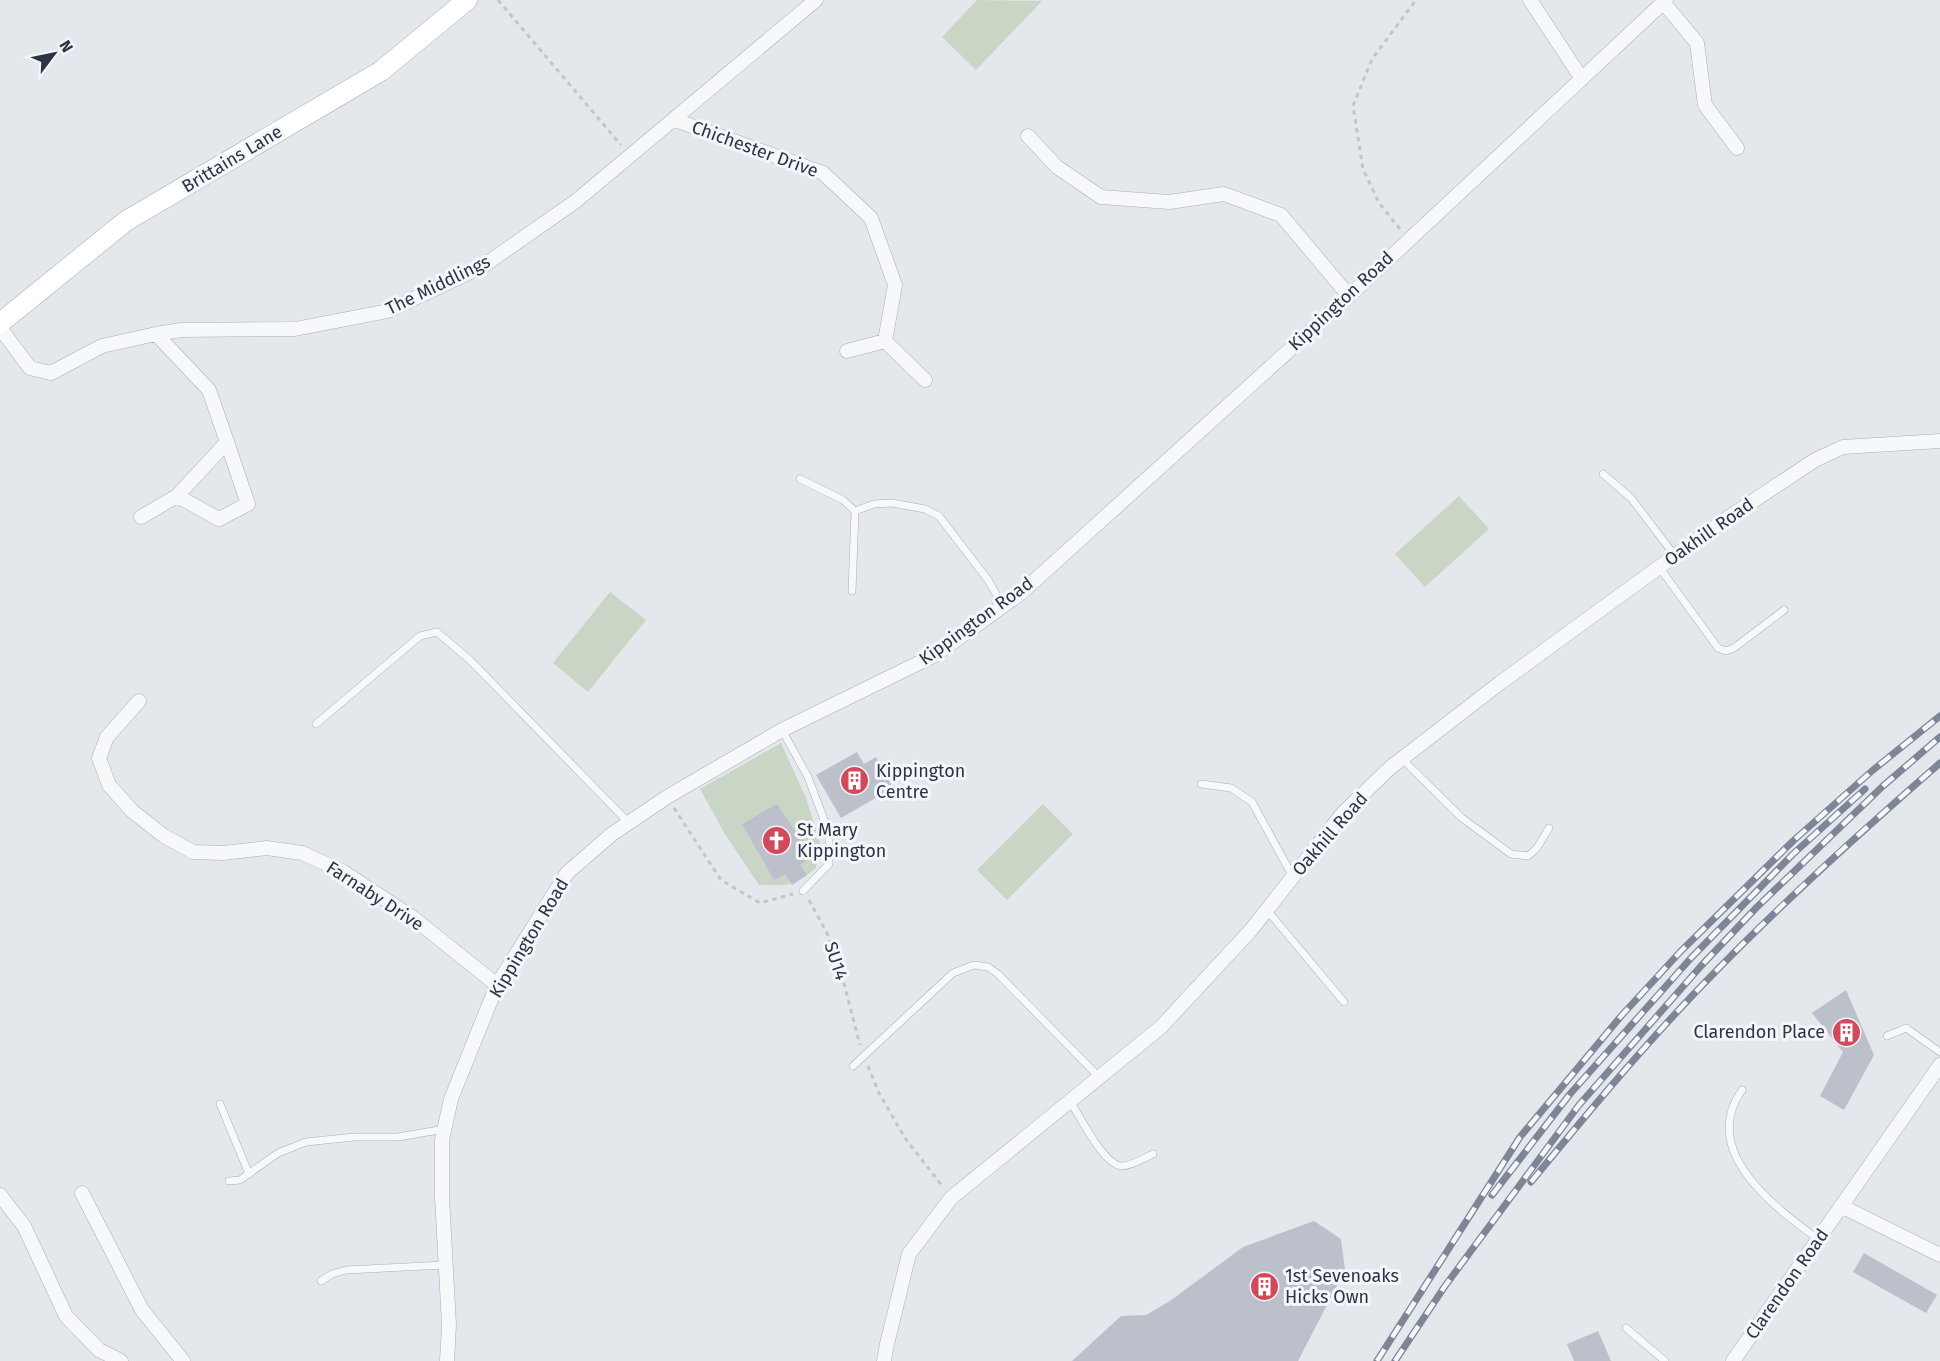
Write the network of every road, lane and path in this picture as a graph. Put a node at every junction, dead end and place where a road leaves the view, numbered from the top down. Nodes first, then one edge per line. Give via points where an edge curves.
1 (467, 0) edge
2 (498, 0) edge
3 (816, 0) edge
4 (1416, 0) edge
5 (1530, 0) edge
6 (1665, 1) edge
7 (1582, 79) junction
8 (675, 120) junction
9 (1028, 136) dead end
10 (1737, 148) dead end
11 (630, 156) junction
12 (1408, 239) junction
13 (1349, 296) junction
14 (0, 323) edge
15 (0, 328) edge
16 (156, 334) junction
17 (885, 341) junction
18 (847, 351) dead end
19 (925, 380) dead end
20 (1940, 441) edge
21 (227, 442) junction
22 (1603, 474) dead end
23 (800, 479) dead end
24 (177, 496) junction
25 (855, 511) junction
26 (141, 517) dead end
27 (1675, 556) junction
28 (1659, 567) junction
29 (852, 591) dead end
30 (1003, 606) junction
31 (1784, 610) dead end
32 (139, 701) dead end
33 (316, 724) dead end
34 (782, 730) junction
35 (1402, 759) junction
36 (1201, 783) dead end
37 (667, 796) junction
38 (629, 823) junction
39 (1549, 828) dead end
40 (1293, 877) junction
41 (803, 891) junction
42 (1267, 910) junction
43 (498, 985) junction
44 (1344, 1002) dead end
45 (1887, 1036) dead end
46 (1940, 1052) edge
47 (864, 1055) junction
48 (1940, 1065) edge
49 (853, 1066) dead end
50 (1099, 1077) junction
51 (1742, 1090) dead end
52 (1070, 1101) junction
53 (220, 1104) dead end
54 (445, 1129) junction
55 (1153, 1154) dead end
56 (249, 1173) junction
57 (229, 1181) dead end
58 (82, 1193) dead end
59 (0, 1195) edge
60 (951, 1198) junction
61 (1841, 1206) junction
62 (1818, 1239) junction
63 (1940, 1255) edge
64 (445, 1265) junction
65 (321, 1281) dead end
66 (1626, 1328) dead end
67 (121, 1361) edge
68 (183, 1361) edge
69 (447, 1361) edge
70 (884, 1361) edge
71 (1665, 1361) edge
72 (1733, 1361) edge

1 - 14 street, Brittains Lane via 381,70 126,221
2 - 11 path
3 - 8 street, The Middlings
4 - 12 path via 1372,59 1353,106 1363,169 1379,203
5 - 7 street
6 - 7 street, Kippington Road
6 - 10 street via 1697,43 1706,105
7 - 12 street, Kippington Road
8 - 11 street, The Middlings
8 - 17 street, Chichester Drive via 823,173 871,218 895,285
9 - 13 street via 1057,167 1101,197 1169,202 1224,194 1281,215
11 - 16 street, The Middlings via 576,201 483,266 388,311 295,329 182,330
12 - 13 street, Kippington Road
13 - 30 street, Kippington Road
15 - 16 street, The Middlings via 30,368 51,373 102,346
16 - 21 street via 209,390
17 - 18 street
17 - 19 street
20 - 27 street, Oakhill Road via 1843,447 1815,460
21 - 24 street
21 - 24 street via 248,504 219,519
22 - 27 lane via 1631,498
23 - 25 lane via 843,500
24 - 26 street
25 - 29 lane
25 - 30 lane via 892,503 925,509 939,516
27 - 28 street, Oakhill Road
28 - 31 lane via 1718,648 1726,651
28 - 35 street, Oakhill Road
30 - 34 street, Kippington Road via 935,655
32 - 43 street, Farnaby Drive via 107,737 99,758 109,785 132,811 164,837 193,852 267,848 302,853 342,871 412,917
33 - 38 lane via 420,636 437,632 471,661
34 - 37 street, Kippington Road
34 - 41 lane via 808,777 830,833 829,864
35 - 39 lane via 1462,818 1511,854 1528,856
35 - 40 street, Oakhill Road via 1342,813
36 - 40 lane via 1231,788 1252,802
37 - 38 street, Kippington Road
37 - 41 path via 721,880 760,903
38 - 43 street, Kippington Road via 567,873
40 - 42 street, Oakhill Road
41 - 47 path, SU14 via 838,962
42 - 44 lane
42 - 50 street, Oakhill Road via 1161,1027
43 - 54 street, Kippington Road via 451,1099
45 - 46 lane via 1906,1028
47 - 49 lane
47 - 50 lane via 953,973 974,965 998,974
47 - 60 path, SU14 via 879,1093 905,1138
48 - 61 street, Clarendon Road
50 - 52 street, Oakhill Road
51 - 62 lane via 1729,1122 1739,1161 1761,1194
52 - 55 lane via 1103,1154 1113,1163 1121,1166
52 - 60 street, Oakhill Road
53 - 56 lane
54 - 56 lane via 398,1137 306,1142
54 - 64 street, Kippington Road
56 - 57 lane via 240,1180
58 - 68 street via 142,1310
59 - 67 street via 24,1226 66,1316 99,1350
60 - 70 street, Oakhill Road via 909,1254
61 - 62 street, Clarendon Road
61 - 63 street
62 - 72 street, Clarendon Road
64 - 65 lane via 346,1270
64 - 69 street, Kippington Road
66 - 71 lane

